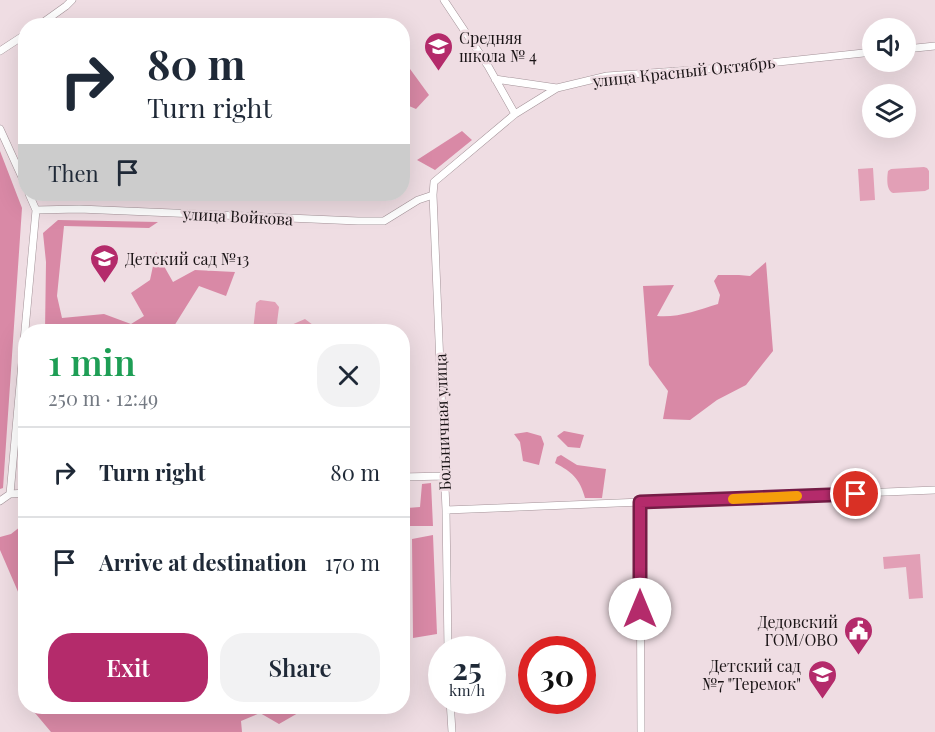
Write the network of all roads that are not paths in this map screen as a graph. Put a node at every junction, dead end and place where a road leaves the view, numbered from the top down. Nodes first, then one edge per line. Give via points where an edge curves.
1 (72, 0) edge
2 (444, 0) edge
3 (49, 18) edge
4 (18, 39) edge
5 (935, 46) edge
6 (916, 48) edge
7 (0, 51) edge
8 (862, 53) edge
9 (495, 79) junction
10 (557, 88) junction
11 (515, 114) junction
12 (0, 129) edge
13 (18, 168) edge
14 (433, 195) junction
15 (32, 201) edge
16 (36, 210) junction
17 (26, 324) edge
18 (18, 407) edge
19 (445, 476) junction
20 (410, 477) edge
21 (935, 490) edge
22 (10, 494) junction
23 (18, 494) edge
24 (0, 501) edge
25 (640, 502) junction
26 (446, 510) junction
27 (448, 636) edge
28 (451, 714) edge
29 (452, 732) edge
30 (641, 732) edge

1 - 3 street
2 - 9 street
4 - 7 street
5 - 6 street
8 - 10 street, улица Красный Октябрь via 607,76
9 - 10 street
9 - 11 street
10 - 11 street, улица Красный Октябрь
11 - 14 street, улица Красный Октябрь via 434,182
12 - 13 street
14 - 16 street, улица Войкова via 384,221
14 - 19 street, Больничная улица
15 - 16 street
16 - 17 street
18 - 22 street
19 - 20 street
19 - 26 street, Больничная улица
21 - 25 street
22 - 23 street
22 - 24 street
25 - 26 street
25 - 30 street
26 - 27 street, Больничная улица
28 - 29 street

